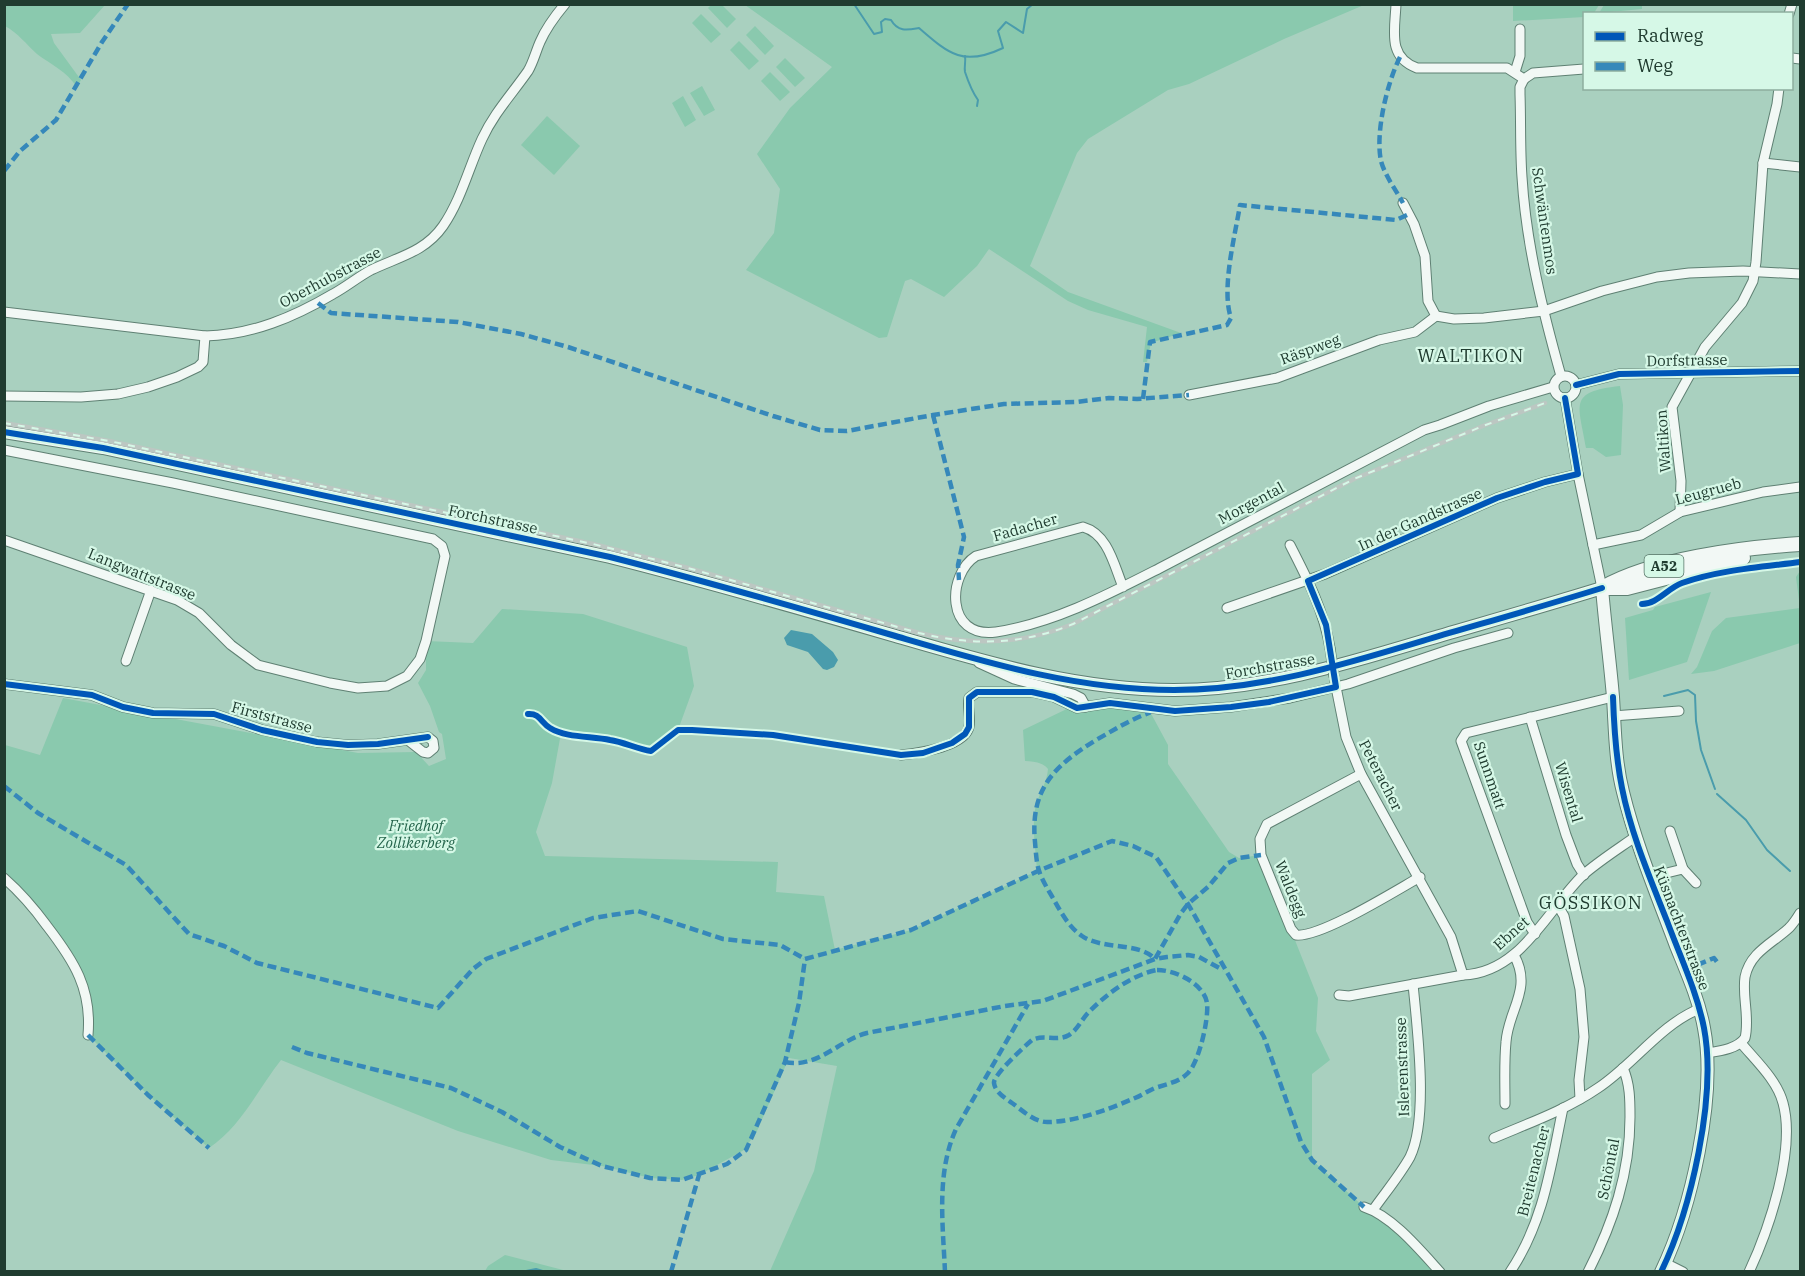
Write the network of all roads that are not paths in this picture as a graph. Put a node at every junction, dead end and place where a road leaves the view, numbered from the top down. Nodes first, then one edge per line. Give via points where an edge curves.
1 (565, 4) edge
2 (1396, 4) edge
3 (1520, 29) dead end
4 (1583, 69) edge
5 (1515, 72) junction
6 (1524, 79) junction
7 (1779, 90) edge
8 (1763, 163) junction
9 (1800, 167) edge
10 (1403, 203) dead end
11 (1755, 272) junction
12 (1800, 274) edge
13 (1544, 311) junction
14 (4, 312) edge
15 (1436, 316) junction
16 (205, 336) junction
17 (1800, 371) edge
18 (1692, 372) junction
19 (1561, 376) junction
20 (1576, 385) junction
21 (1553, 387) junction
22 (1189, 395) dead end
23 (4, 396) edge
24 (1565, 398) junction
25 (4, 432) edge
26 (4, 450) edge
27 (1578, 474) junction
28 (1800, 487) edge
29 (1680, 512) junction
30 (4, 540) edge
31 (1800, 544) edge
32 (1290, 545) dead end
33 (1593, 545) junction
34 (1800, 551) edge
35 (1308, 581) junction
36 (1123, 587) junction
37 (1602, 588) junction
38 (151, 590) junction
39 (1227, 608) dead end
40 (963, 623) joint
41 (1508, 633) dead end
42 (970, 657) junction
43 (126, 661) dead end
44 (4, 684) edge
45 (1336, 687) junction
46 (1613, 697) junction
47 (1086, 707) junction
48 (1678, 711) dead end
49 (1613, 716) junction
50 (1530, 717) junction
51 (409, 741) dead end
52 (901, 755) dead end
53 (1361, 774) junction
54 (1670, 831) dead end
55 (1635, 837) junction
56 (1683, 869) junction
57 (1584, 875) junction
58 (1420, 877) junction
59 (1650, 877) junction
60 (4, 878) edge
61 (1696, 883) dead end
62 (1557, 904) junction
63 (1800, 913) edge
64 (1535, 934) junction
65 (1514, 955) junction
66 (1463, 975) junction
67 (1413, 984) junction
68 (1340, 995) dead end
69 (1699, 1008) junction
70 (88, 1035) dead end
71 (1741, 1043) junction
72 (1707, 1053) junction
73 (1623, 1068) junction
74 (1580, 1099) junction
75 (1505, 1104) dead end
76 (1563, 1108) junction
77 (1494, 1138) dead end
78 (1663, 1267) edge
79 (1440, 1272) edge
80 (1510, 1272) edge
81 (1588, 1272) edge
82 (1683, 1272) edge
83 (1749, 1272) edge

1 - 16 street, Oberhubstrasse via 552,20 529,69 499,108 444,225 430,242 281,321 227,336
2 - 5 street via 1395,44 1408,65 1504,67
3 - 5 street via 1520,56
4 - 6 street via 1540,72
5 - 6 street
6 - 13 street, Schwäntenmos via 1520,87 1522,177 1528,237
7 - 8 street, Waltikon
8 - 9 street
8 - 11 street, Waltikon
10 - 15 street via 1425,256 1428,301
11 - 12 street
11 - 13 street via 1709,271 1657,277
11 - 18 street, Waltikon via 1742,303 1705,347
13 - 15 street via 1484,318
13 - 19 street, Schwäntenmos
14 - 16 street, Oberhubstrasse
15 - 22 street, Räspweg via 1414,332 1379,340 1276,378
16 - 23 street via 205,355 198,367 148,387 81,397
17 - 18 street, Dorfstrasse
18 - 20 street, Dorfstrasse via 1619,374
18 - 29 street, Waltikon via 1672,407 1681,481
19 - 20 street via 1572,378
19 - 21 street
20 - 24 street via 1575,392
21 - 24 street via 1556,394
21 - 36 street, Morgental via 1424,430
24 - 27 street
25 - 42 main road, Forchstrasse via 114,450 610,557
26 - 38 street, Langwattstrasse via 434,539 445,556 420,659 403,679 382,687 358,688 258,665 236,650 199,613
27 - 33 street
27 - 35 street, In der Gandstrasse via 1497,498
28 - 29 street, Leugrueb
29 - 33 street, Leugrueb via 1641,535
30 - 38 street, Langwattstrasse
31 - 37 highway, Forchstrasse / A52 via 1684,561 1621,577
32 - 35 street, Peteracher
33 - 37 street
34 - 37 highway, Forchstrasse / A52 via 1733,560 1628,588
35 - 39 street, In der Gandstrasse
35 - 45 street, Peteracher, bridge via 1326,625
36 - 40 street, Morgental via 1081,606 998,631 981,633
36 - 40 street, Fadacher via 1100,536 1083,528 1068,530 968,561 961,573 956,604
37 - 42 main road, Forchstrasse via 1311,673 1230,687 1110,687 1046,677
37 - 46 main road, Küsnachterstrasse
38 - 43 street
41 - 45 street
42 - 47 street, Forchstrasse via 1014,679 1073,694
44 - 51 street, Firststrasse via 92,695 153,713 214,714 317,742 348,745
45 - 47 street via 1231,707 1175,711 1110,703
45 - 53 street, Peteracher via 1346,737
46 - 49 main road, Küsnachterstrasse
46 - 50 street, Sunnmatt
47 - 52 street via 1032,692 977,692 969,698 969,727 959,739 923,753
48 - 49 street
49 - 55 main road, Küsnachterstrasse via 1622,789
50 - 57 street, Wisental via 1566,835
50 - 64 street, Sunnmatt via 1466,733 1461,741 1527,922
53 - 58 street, Peteracher
53 - 58 street, Waldegg via 1267,824 1260,839 1261,855 1291,929 1302,936 1324,929
54 - 56 street
55 - 57 street, Ebnet
55 - 59 main road, Küsnachterstrasse
56 - 59 street
56 - 61 street
57 - 62 street, Ebnet
58 - 66 street, Peteracher via 1451,937
59 - 69 main road, Küsnachterstrasse
60 - 70 street via 23,894 70,955 84,988
62 - 64 street, Ebnet
62 - 74 street via 1564,916 1583,1008
63 - 71 street via 1789,928 1754,958 1746,975 1747,1032
64 - 65 street, Ebnet
65 - 66 street, Ebnet via 1488,970
65 - 75 street via 1521,984 1506,1040
66 - 67 street, Ebnet
67 - 68 street, Ebnet
67 - 79 street, Islerenstrasse via 1419,1049 1419,1125 1410,1156 1368,1208 1416,1244
69 - 72 main road, Küsnachterstrasse
69 - 73 street, Breitenacher via 1680,1019
71 - 72 street
71 - 83 street via 1777,1088 1786,1119 1782,1172 1773,1211
72 - 78 main road, Küsnachterstrasse via 1707,1099 1700,1141 1684,1208
73 - 74 street, Breitenacher
73 - 81 street, Schöntal via 1629,1080 1630,1101 1626,1168 1611,1223
74 - 76 street, Breitenacher
76 - 77 street, Breitenacher
76 - 80 street, Breitenacher via 1541,1211
78 - 82 street

